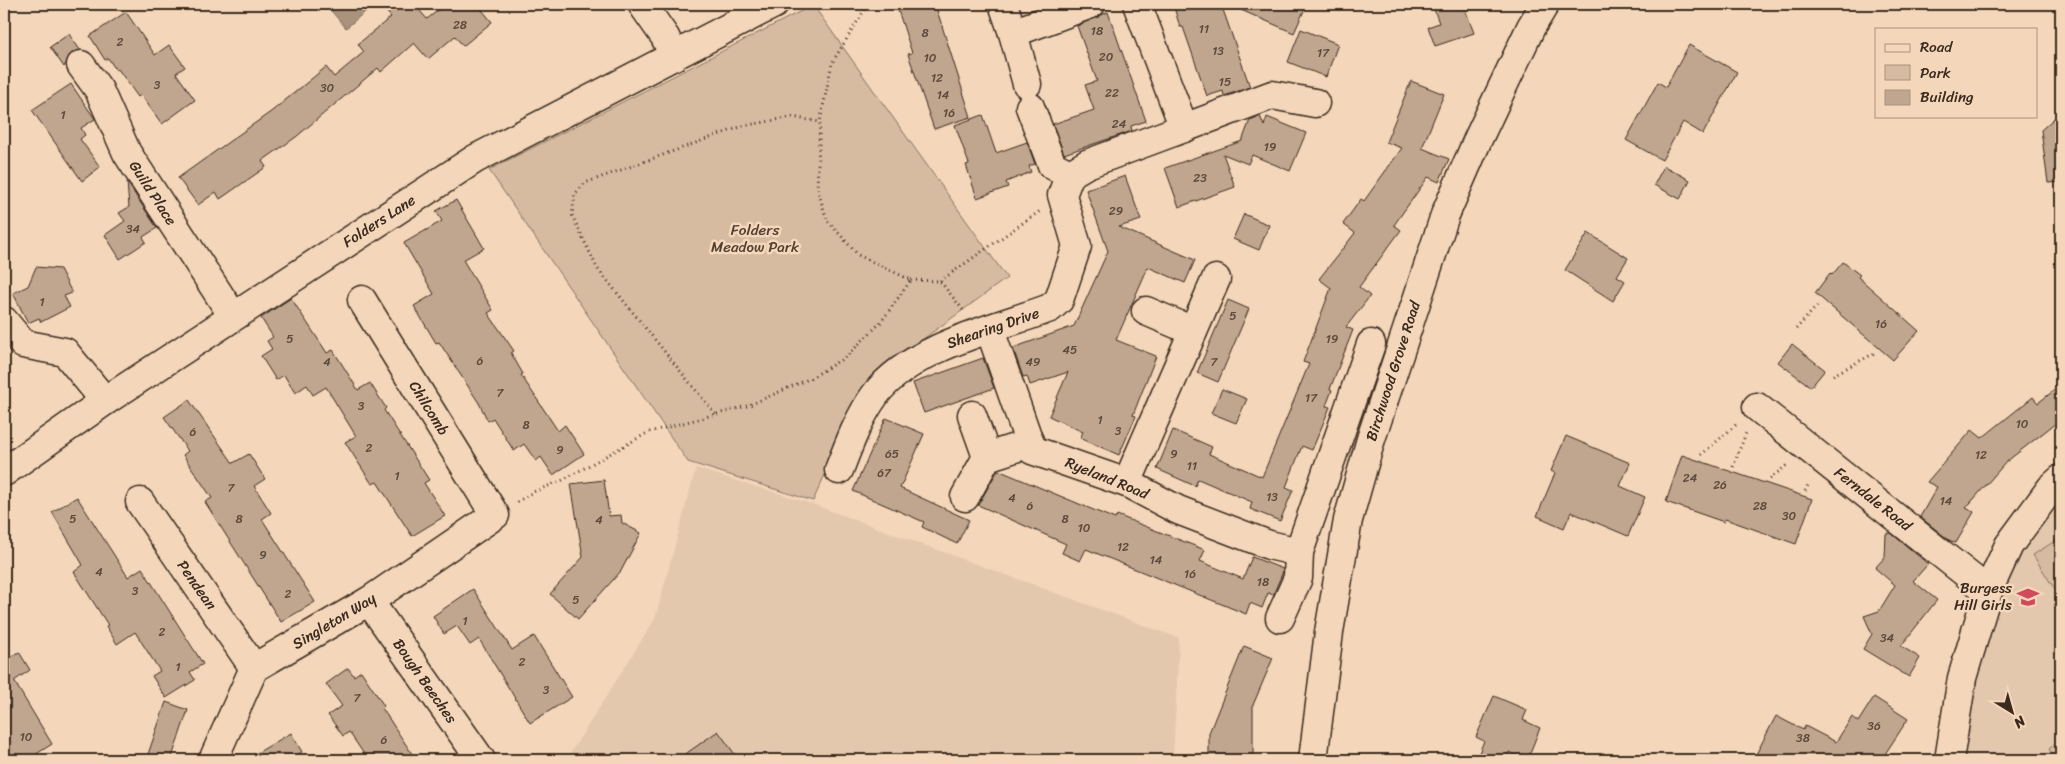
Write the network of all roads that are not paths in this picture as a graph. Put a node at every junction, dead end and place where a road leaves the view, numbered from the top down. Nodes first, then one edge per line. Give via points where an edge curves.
1 (642, 4) edge
2 (774, 4) edge
3 (1003, 4) edge
4 (1091, 4) edge
5 (1137, 4) edge
6 (1545, 4) edge
7 (1013, 33) junction
8 (674, 56) junction
9 (81, 65) dead end
10 (1315, 103) dead end
11 (1184, 128) junction
12 (1066, 185) junction
13 (1216, 279) dead end
14 (362, 300) dead end
15 (1146, 311) dead end
16 (234, 316) junction
17 (4, 320) edge
18 (1193, 331) junction
19 (983, 332) junction
20 (1371, 344) dead end
21 (105, 401) junction
22 (1757, 407) road end
23 (972, 415) dead end
24 (1030, 444) junction
25 (987, 457) junction
26 (839, 470) dead end
27 (4, 472) edge
28 (2061, 479) edge
29 (1127, 483) junction
30 (965, 497) dead end
31 (140, 502) dead end
32 (495, 515) joint
33 (1299, 552) junction
34 (1988, 591) junction
35 (369, 601) junction
36 (1280, 618) dead end
37 (254, 668) junction
38 (213, 760) edge
39 (481, 760) edge
40 (1313, 760) edge
41 (1949, 760) edge

1 - 8 street
2 - 8 street, Folders Lane
3 - 7 street
4 - 7 street
5 - 11 street
6 - 40 street, Birchwood Grove Road via 1531,27 1445,215 1371,439 1348,520 1329,632
7 - 12 street via 1028,96 1052,165
8 - 16 street, Folders Lane via 475,158
9 - 16 street, Guild Place via 99,90 126,154
10 - 11 street via 1272,95
11 - 12 street via 1088,164
12 - 19 street, Shearing Drive via 1077,246 1059,300 1050,308
13 - 18 street
14 - 32 street, Chilcomb
15 - 18 street
16 - 21 street, Folders Lane
17 - 21 street via 23,344 65,352
18 - 29 street
19 - 24 street
19 - 26 street, Shearing Drive via 933,350 904,368 876,394 856,428
20 - 33 street
21 - 27 street, Folders Lane
22 - 34 street, Ferndale Road
23 - 25 street
24 - 25 street
24 - 29 street, Ryeland Road via 1032,450
25 - 30 street
28 - 34 street via 2009,545
29 - 33 street, Ryeland Road via 1178,510
31 - 37 street, Pendean
32 - 35 street, Singleton Way
33 - 36 street via 1298,578
34 - 41 street via 1962,678
35 - 37 street, Singleton Way
35 - 39 street, Bough Beeches
37 - 38 street

